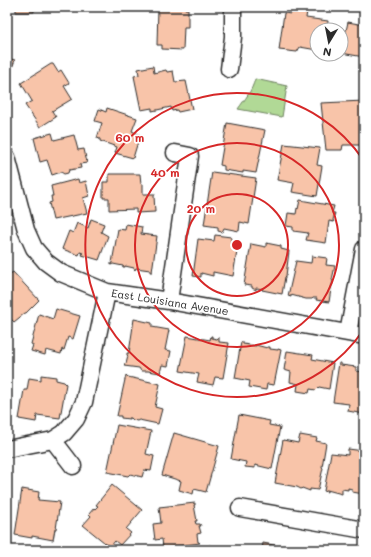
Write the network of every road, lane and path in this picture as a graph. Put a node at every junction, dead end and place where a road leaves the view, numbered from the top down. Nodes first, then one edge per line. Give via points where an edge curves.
1 (233, 7) edge
2 (229, 69) dead end
3 (175, 153) dead end
4 (7, 157) edge
5 (364, 249) edge
6 (107, 292) junction
7 (169, 301) junction
8 (348, 333) junction
9 (364, 336) edge
10 (53, 440) junction
11 (7, 449) edge
12 (73, 466) dead end
13 (240, 508) dead end
14 (364, 530) edge

1 - 2 street
3 - 7 street via 190,156
4 - 6 street, East Louisiana Avenue via 26,230 34,248 46,262 61,273
5 - 8 street
6 - 7 street, East Louisiana Avenue
6 - 10 street via 84,402 76,419
7 - 8 street, East Louisiana Avenue
8 - 9 street, East Louisiana Avenue
10 - 11 street
10 - 12 street
13 - 14 street

